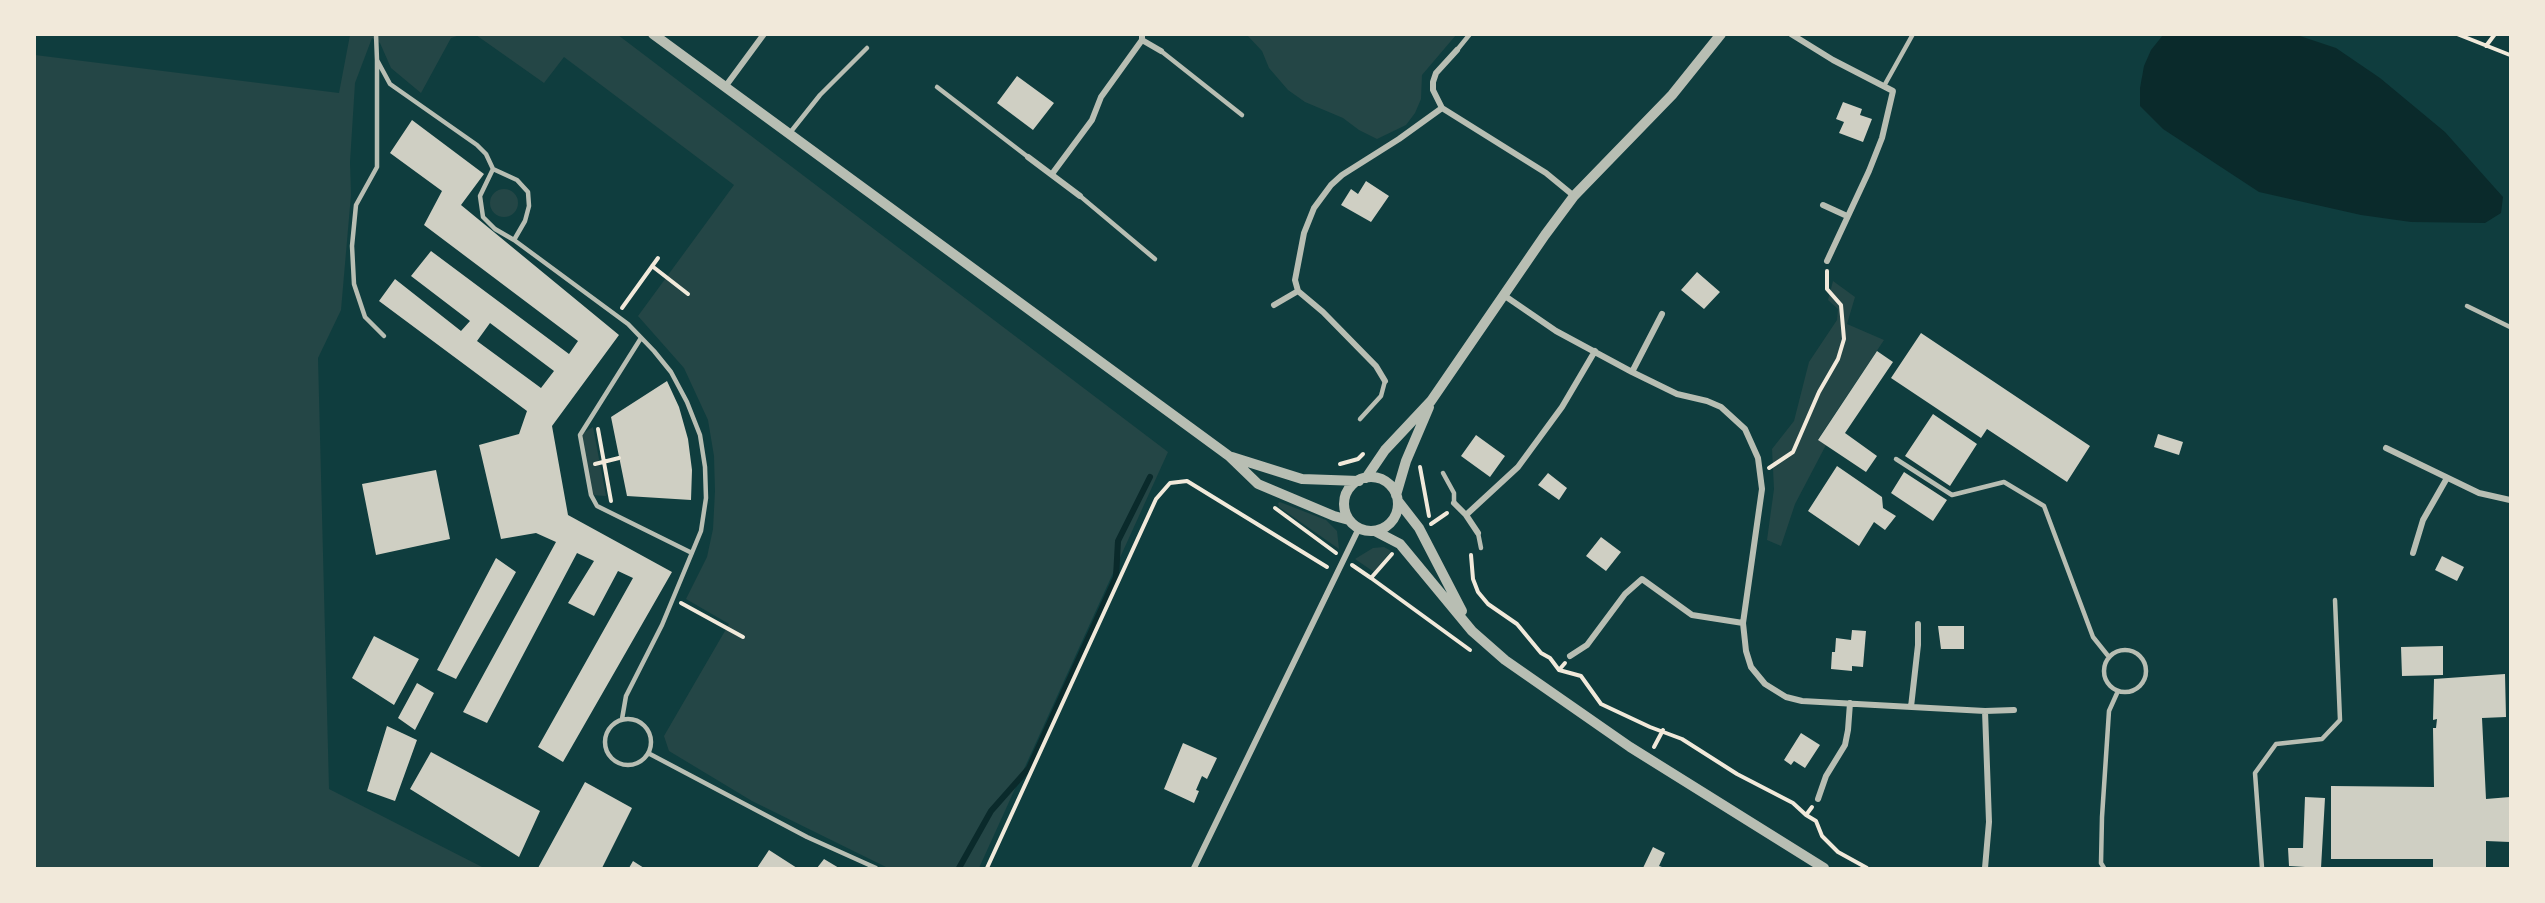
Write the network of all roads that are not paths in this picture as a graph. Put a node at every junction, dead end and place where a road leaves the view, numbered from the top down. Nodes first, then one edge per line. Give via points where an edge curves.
1 (376, 34) edge
2 (654, 34) edge
3 (764, 34) edge
4 (1470, 34) edge
5 (1721, 34) edge
6 (1791, 34) edge
7 (1913, 34) edge
8 (1142, 37) edge
9 (867, 48) dead end
10 (1457, 50) joint
11 (1161, 51) joint
12 (377, 60) junction
13 (1884, 86) junction
14 (725, 87) junction
15 (937, 87) dead end
16 (1442, 108) junction
17 (1242, 115) dead end
18 (789, 134) junction
19 (1028, 157) joint
20 (493, 169) junction
21 (1052, 174) junction
22 (1080, 196) joint
23 (1574, 196) junction
24 (1823, 205) dead end
25 (1847, 216) junction
26 (514, 240) junction
27 (1155, 259) dead end
28 (1827, 261) road end
29 (1298, 291) junction
30 (1505, 296) junction
31 (1274, 305) dead end
32 (2467, 306) dead end
33 (1662, 314) dead end
34 (2511, 327) edge
35 (384, 336) dead end
36 (641, 338) junction
37 (1595, 351) junction
38 (1632, 372) junction
39 (1385, 381) joint
40 (1431, 401) junction
41 (1360, 419) dead end
42 (2386, 448) dead end
43 (1229, 456) junction
44 (1896, 459) dead end
45 (1443, 473) dead end
46 (2447, 478) junction
47 (1362, 479) junction
48 (1397, 498) junction
49 (2511, 500) edge
50 (1454, 503) joint
51 (1466, 515) junction
52 (1349, 520) junction
53 (1359, 528) junction
54 (1375, 531) junction
55 (1478, 533) joint
56 (1481, 548) dead end
57 (692, 553) junction
58 (2413, 553) dead end
59 (2335, 600) dead end
60 (1743, 623) junction
61 (1918, 624) dead end
62 (1472, 631) junction
63 (1570, 656) road end
64 (2109, 657) junction
65 (2118, 691) junction
66 (1850, 704) junction
67 (1911, 707) junction
68 (2014, 710) dead end
69 (1984, 711) junction
70 (622, 719) junction
71 (648, 753) junction
72 (1818, 799) road end
73 (876, 868) edge
74 (1194, 868) edge
75 (1824, 868) edge
76 (1985, 868) edge
77 (2104, 868) edge
78 (2262, 868) edge

1 - 12 lane
2 - 14 street
3 - 14 street
4 - 10 lane
5 - 23 street via 1672,95
6 - 13 street
7 - 13 lane
8 - 11 street
8 - 21 street via 1101,97 1092,120
9 - 18 lane via 820,95
10 - 16 street via 1433,82
11 - 17 lane
12 - 20 lane via 390,84 477,145
12 - 35 lane via 376,167 357,206 352,246 354,284 365,317
13 - 25 street via 1893,91 1882,138
14 - 18 street
15 - 19 lane
16 - 23 street via 1546,173
16 - 29 street via 1342,174 1320,196 1300,244 1295,280
18 - 43 street
19 - 21 street
20 - 26 lane via 480,196 480,207 483,217
20 - 26 lane via 517,180 528,192 525,221
21 - 22 street
22 - 27 lane
23 - 30 street
24 - 25 street
25 - 28 street
26 - 36 lane via 628,324
29 - 31 street
29 - 39 street via 1368,358
30 - 37 street via 1556,331
30 - 40 street
32 - 34 lane
33 - 38 street
36 - 57 lane via 671,372 700,435 706,498 701,531
36 - 57 lane via 580,435 591,495 597,506
37 - 38 street
37 - 51 street via 1562,407 1518,467
38 - 60 street via 1677,394 1721,407 1752,441 1762,474
39 - 41 lane via 1381,396
40 - 47 street
40 - 48 street via 1406,461
42 - 46 street
43 - 47 street via 1302,479
43 - 52 street via 1258,484
44 - 64 lane via 1952,495 2004,482 2044,506 2092,637
45 - 50 lane via 1454,493
46 - 49 street via 2479,493
46 - 58 street via 2423,520
47 - 48 street via 1378,478
47 - 52 street via 1346,495 1344,504
48 - 54 street via 1395,516 1387,526
48 - 62 street via 1419,528
50 - 51 street
51 - 55 street
52 - 53 street
53 - 54 street
53 - 74 street
54 - 62 street via 1400,544
55 - 56 lane
57 - 70 lane via 627,696
59 - 78 lane via 2340,720 2322,739 2276,744 2255,773
60 - 63 street via 1692,615 1642,579 1625,594 1587,645
60 - 66 street via 1751,668 1773,691 1802,701
61 - 67 street
62 - 75 street via 1548,692
64 - 65 lane via 2104,675
64 - 65 lane via 2126,650 2144,662 2142,683 2129,692
65 - 77 lane via 2109,711 2102,817
66 - 67 street
66 - 72 street via 1845,745 1826,776
67 - 69 street
68 - 69 street
69 - 76 street via 1989,822
70 - 71 lane via 632,719 646,727 651,744
70 - 71 lane via 606,735 609,754 615,761 631,765
71 - 73 lane via 807,837

